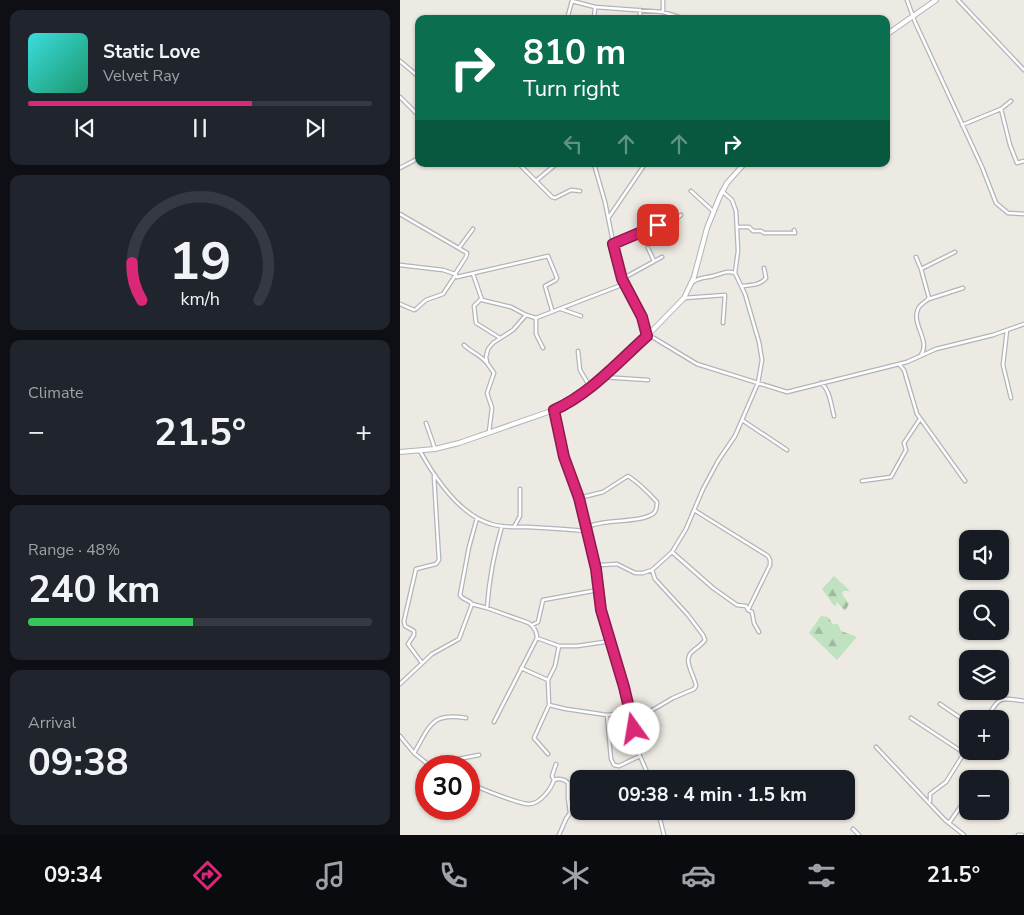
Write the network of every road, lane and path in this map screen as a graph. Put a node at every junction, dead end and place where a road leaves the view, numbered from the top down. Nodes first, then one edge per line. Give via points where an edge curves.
1 (663, 0) edge
2 (907, 0) edge
3 (936, 0) edge
4 (958, 0) edge
5 (572, 1) edge
6 (595, 7) junction
7 (640, 10) junction
8 (663, 12) junction
9 (568, 15) edge
10 (594, 15) edge
11 (640, 15) edge
12 (672, 15) edge
13 (914, 17) junction
14 (890, 32) edge
15 (400, 61) edge
16 (1024, 70) edge
17 (415, 74) edge
18 (400, 98) edge
19 (1011, 101) dead end
20 (1001, 109) junction
21 (415, 112) edge
22 (962, 125) junction
23 (415, 160) edge
24 (1024, 161) edge
25 (522, 167) edge
26 (553, 167) edge
27 (595, 167) edge
28 (644, 167) edge
29 (741, 167) edge
30 (400, 168) edge
31 (537, 180) junction
32 (722, 190) junction
33 (580, 191) dead end
34 (691, 191) dead end
35 (713, 211) junction
36 (400, 214) edge
37 (1024, 214) edge
38 (681, 215) dead end
39 (608, 217) junction
40 (738, 227) junction
41 (473, 229) dead end
42 (794, 230) dead end
43 (613, 244) junction
44 (459, 248) junction
45 (648, 248) dead end
46 (955, 252) dead end
47 (662, 256) dead end
48 (916, 257) dead end
49 (654, 261) junction
50 (400, 265) edge
51 (764, 268) dead end
52 (921, 269) junction
53 (735, 273) junction
54 (473, 274) junction
55 (455, 275) junction
56 (622, 279) junction
57 (692, 283) junction
58 (624, 284) junction
59 (742, 286) junction
60 (963, 288) dead end
61 (684, 298) junction
62 (481, 299) junction
63 (929, 300) junction
64 (400, 304) edge
65 (559, 309) junction
66 (552, 310) junction
67 (526, 315) junction
68 (581, 316) dead end
69 (536, 318) junction
70 (723, 323) dead end
71 (1024, 324) edge
72 (1007, 330) junction
73 (647, 336) junction
74 (500, 338) junction
75 (464, 345) dead end
76 (542, 348) dead end
77 (578, 351) dead end
78 (920, 357) junction
79 (487, 363) junction
80 (899, 364) junction
81 (602, 377) junction
82 (648, 380) dead end
83 (758, 383) junction
84 (821, 383) junction
85 (590, 387) junction
86 (1011, 398) dead end
87 (554, 410) junction
88 (834, 416) dead end
89 (920, 419) junction
90 (742, 420) junction
91 (426, 423) dead end
92 (489, 432) junction
93 (435, 449) junction
94 (787, 450) dead end
95 (420, 451) junction
96 (400, 452) edge
97 (434, 476) junction
98 (965, 480) dead end
99 (862, 481) dead end
100 (520, 488) dead end
101 (579, 498) junction
102 (694, 510) junction
103 (477, 518) junction
104 (502, 526) junction
105 (514, 527) junction
106 (587, 529) junction
107 (672, 552) junction
108 (596, 569) junction
109 (652, 570) junction
110 (598, 590) junction
111 (472, 604) junction
112 (487, 608) junction
113 (748, 610) junction
114 (532, 626) junction
115 (759, 632) dead end
116 (537, 638) junction
117 (611, 641) junction
118 (559, 646) junction
119 (422, 663) junction
120 (521, 668) junction
121 (548, 680) junction
122 (400, 684) edge
123 (1024, 701) edge
124 (549, 704) junction
125 (940, 704) dead end
126 (992, 710) edge
127 (631, 714) junction
128 (607, 715) junction
129 (959, 717) edge
130 (466, 718) dead end
131 (911, 718) dead end
132 (494, 722) dead end
133 (400, 736) edge
134 (876, 747) dead end
135 (959, 750) edge
136 (414, 753) junction
137 (548, 754) dead end
138 (416, 755) edge
139 (640, 756) junction
140 (960, 760) edge
141 (556, 764) dead end
142 (646, 770) edge
143 (554, 780) junction
144 (480, 787) edge
145 (930, 802) junction
146 (959, 808) edge
147 (660, 820) edge
148 (949, 822) junction
149 (853, 829) dead end
150 (559, 835) edge
151 (664, 835) edge
152 (859, 835) edge
153 (964, 835) edge
154 (1018, 835) edge
155 (1022, 835) edge

1 - 8 street
2 - 13 street
3 - 13 street
4 - 16 street
5 - 6 street
5 - 9 street
6 - 7 street
6 - 10 street
7 - 8 street
7 - 11 street
8 - 12 street
13 - 14 street
13 - 22 street
15 - 17 street
18 - 21 street
19 - 20 street
20 - 22 street
20 - 24 street via 1017,163
22 - 37 street via 996,203 1008,213
23 - 30 street
25 - 31 street
26 - 31 street
27 - 39 street
28 - 39 street
29 - 32 street
31 - 33 street via 555,198 573,190
32 - 35 street
32 - 40 street via 733,203
34 - 35 street
35 - 57 street
36 - 44 street
38 - 43 street
39 - 43 street
40 - 42 street via 764,233 794,233
40 - 53 street
41 - 44 street
43 - 56 street
44 - 55 street via 467,255
45 - 49 street
46 - 52 street
47 - 49 street
48 - 52 street
49 - 56 street
50 - 55 street via 443,270
51 - 59 street via 764,281
52 - 63 street
53 - 57 street via 726,271 698,278
53 - 59 street
54 - 55 street
54 - 62 street
54 - 66 street via 548,256 557,278 545,286
55 - 64 street via 444,294 426,300 416,310
56 - 58 street
57 - 61 street
58 - 65 street
58 - 73 street via 642,317
59 - 83 street via 762,360
60 - 63 street
61 - 70 street via 725,296
61 - 73 street
62 - 67 street via 511,307
62 - 74 street via 474,306 476,323
63 - 78 street via 917,311 924,350
65 - 66 street
65 - 68 street
66 - 69 street
67 - 69 street
67 - 74 street via 513,330
69 - 76 street via 536,334
71 - 72 street
72 - 78 street via 936,349
72 - 86 street via 1003,366
73 - 81 street
73 - 83 street via 697,364
74 - 79 street via 488,349
75 - 79 street
77 - 85 street via 580,370
78 - 80 street
79 - 92 street via 494,373 487,393 492,406
80 - 84 street
80 - 89 street via 904,370
81 - 82 street
81 - 85 street
83 - 84 street via 788,392
83 - 90 street
84 - 88 street via 827,391
85 - 87 street
87 - 92 street
87 - 101 street via 564,457
89 - 98 street
89 - 99 street via 904,443 906,450 891,477
90 - 94 street
90 - 102 street
91 - 93 street
92 - 93 street
93 - 95 street
95 - 96 street
95 - 97 street
97 - 103 street
97 - 119 street via 439,562 416,569 404,621 405,626 414,631 408,644
100 - 105 street via 520,516
101 - 106 street
101 - 106 street via 603,492 628,476 641,484 657,502 657,508 648,515 595,523
102 - 107 street
102 - 113 street via 768,556 770,565
103 - 104 street
103 - 111 street via 460,594
104 - 105 street
104 - 112 street
105 - 106 street
106 - 108 street
107 - 109 street
107 - 113 street via 713,588
108 - 109 street via 600,565 617,564 635,573
108 - 110 street
109 - 127 street via 705,640 688,658 696,681 694,689 648,712
110 - 114 street via 543,600 538,622
110 - 117 street
111 - 112 street
111 - 119 street via 459,639
112 - 114 street
113 - 115 street via 752,612
114 - 116 street
116 - 118 street
116 - 120 street
117 - 118 street
117 - 127 street
118 - 121 street
119 - 122 street
120 - 121 street
120 - 132 street
121 - 124 street
123 - 126 street via 1001,699
124 - 128 street
124 - 137 street via 534,738
125 - 129 street
127 - 128 street
127 - 139 street
128 - 139 street via 614,765 619,766
130 - 136 street via 438,718
131 - 135 street
133 - 136 street
134 - 145 street
136 - 138 street
139 - 142 street
140 - 145 street via 946,782 930,794
141 - 143 street
143 - 144 street via 540,799 531,804
143 - 150 street via 568,783 570,813
145 - 148 street
146 - 148 street
147 - 151 street
148 - 153 street
149 - 152 street
154 - 155 street

